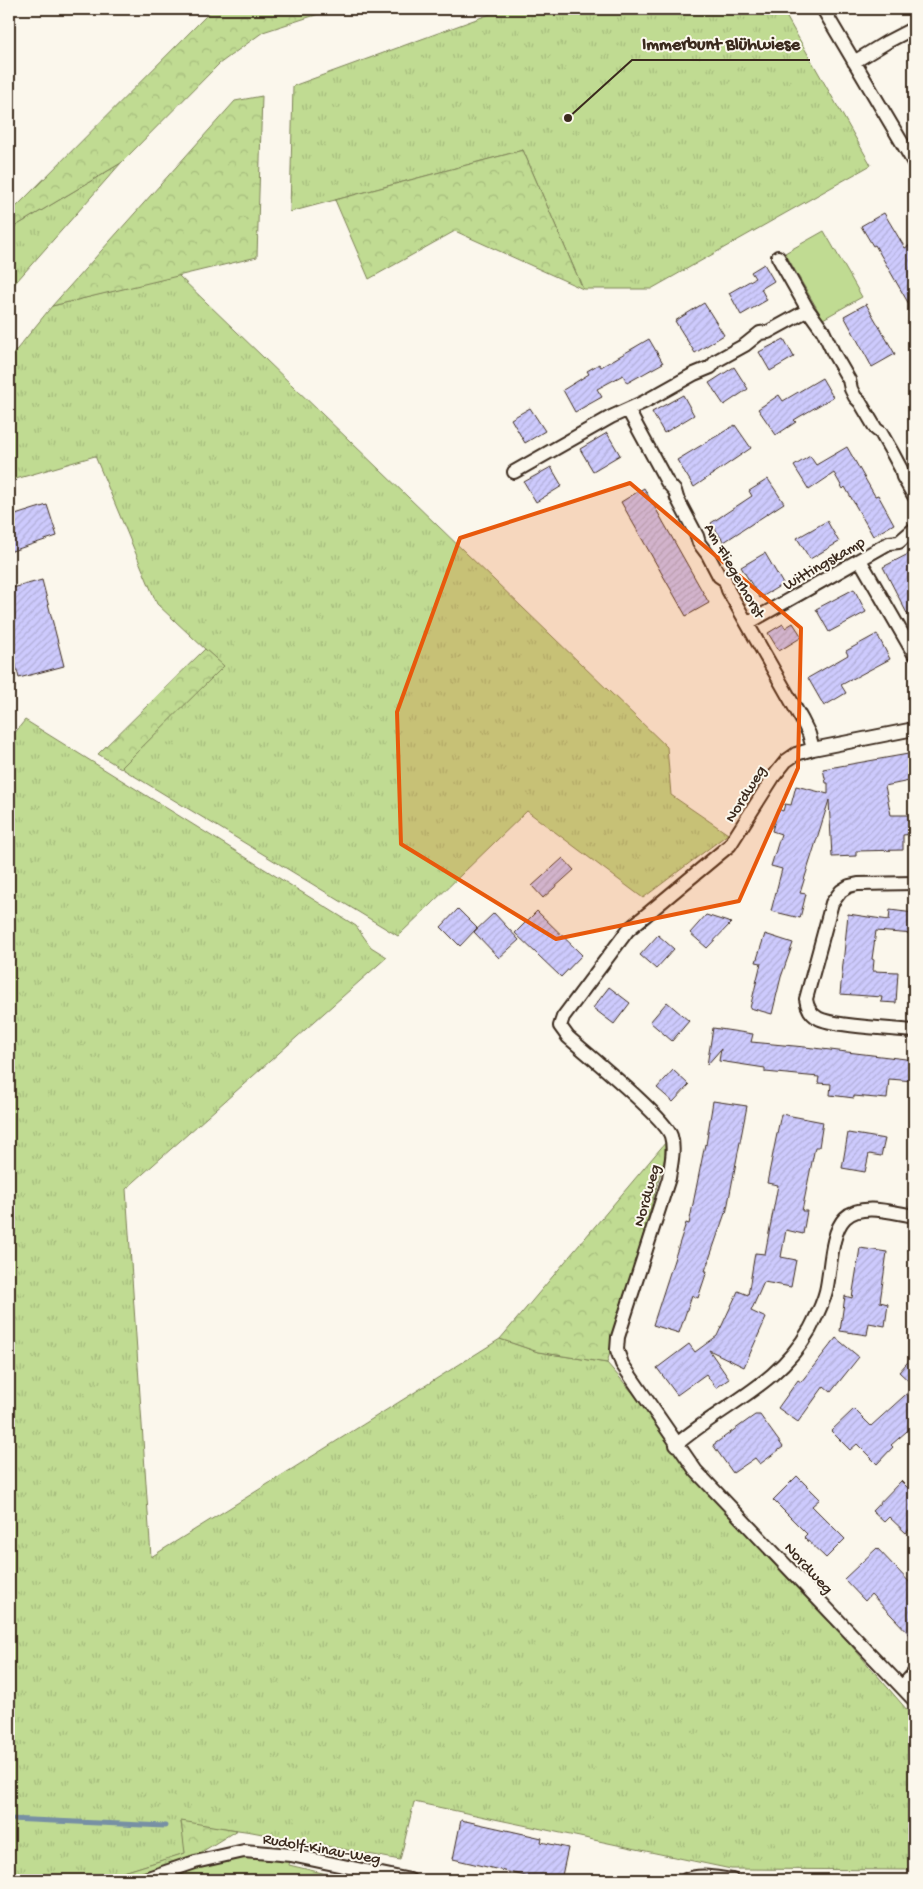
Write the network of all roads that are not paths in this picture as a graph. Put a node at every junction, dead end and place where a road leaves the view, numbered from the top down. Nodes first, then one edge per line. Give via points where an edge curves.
1 (823, 9) edge
2 (914, 28) edge
3 (854, 62) junction
4 (913, 157) edge
5 (778, 257) dead end
6 (808, 310) junction
7 (628, 410) junction
8 (514, 472) dead end
9 (914, 496) edge
10 (914, 529) edge
11 (860, 560) junction
12 (748, 623) junction
13 (914, 654) edge
14 (914, 729) edge
15 (813, 749) junction
16 (914, 883) edge
17 (914, 1031) edge
18 (914, 1216) edge
19 (676, 1445) junction
20 (914, 1673) edge
21 (902, 1686) junction
22 (914, 1700) edge
23 (709, 1878) edge
24 (142, 1880) edge
25 (410, 1880) edge
26 (686, 1880) edge
27 (732, 1880) edge

1 - 3 street
2 - 3 street
3 - 4 street
5 - 6 street
6 - 7 street via 768,332 760,333 711,367
6 - 9 street via 832,347 855,397 893,454
7 - 8 street
7 - 12 street, Am Fliegerhorst via 676,491 699,543 725,580
10 - 11 street, Wittingskamp via 898,542 889,543
11 - 12 street, Wittingskamp
11 - 13 street
12 - 15 street, Am Fliegerhorst via 802,720
14 - 15 street, Nordweg
15 - 19 street, Nordweg via 796,754 782,765 727,848 628,930 560,1026 654,1114 671,1136 669,1178 617,1344 622,1364
16 - 17 street via 858,884 841,891 831,907 806,999 814,1015 828,1022
18 - 19 street via 869,1210 854,1212 845,1218 836,1234 822,1305 800,1344 767,1380
19 - 21 street, Nordweg via 696,1471
20 - 21 street
21 - 22 street, Nordweg
23 - 26 street
23 - 27 street
24 - 25 street, Rudolf-Kinau-Weg via 195,1862 244,1851 291,1855

